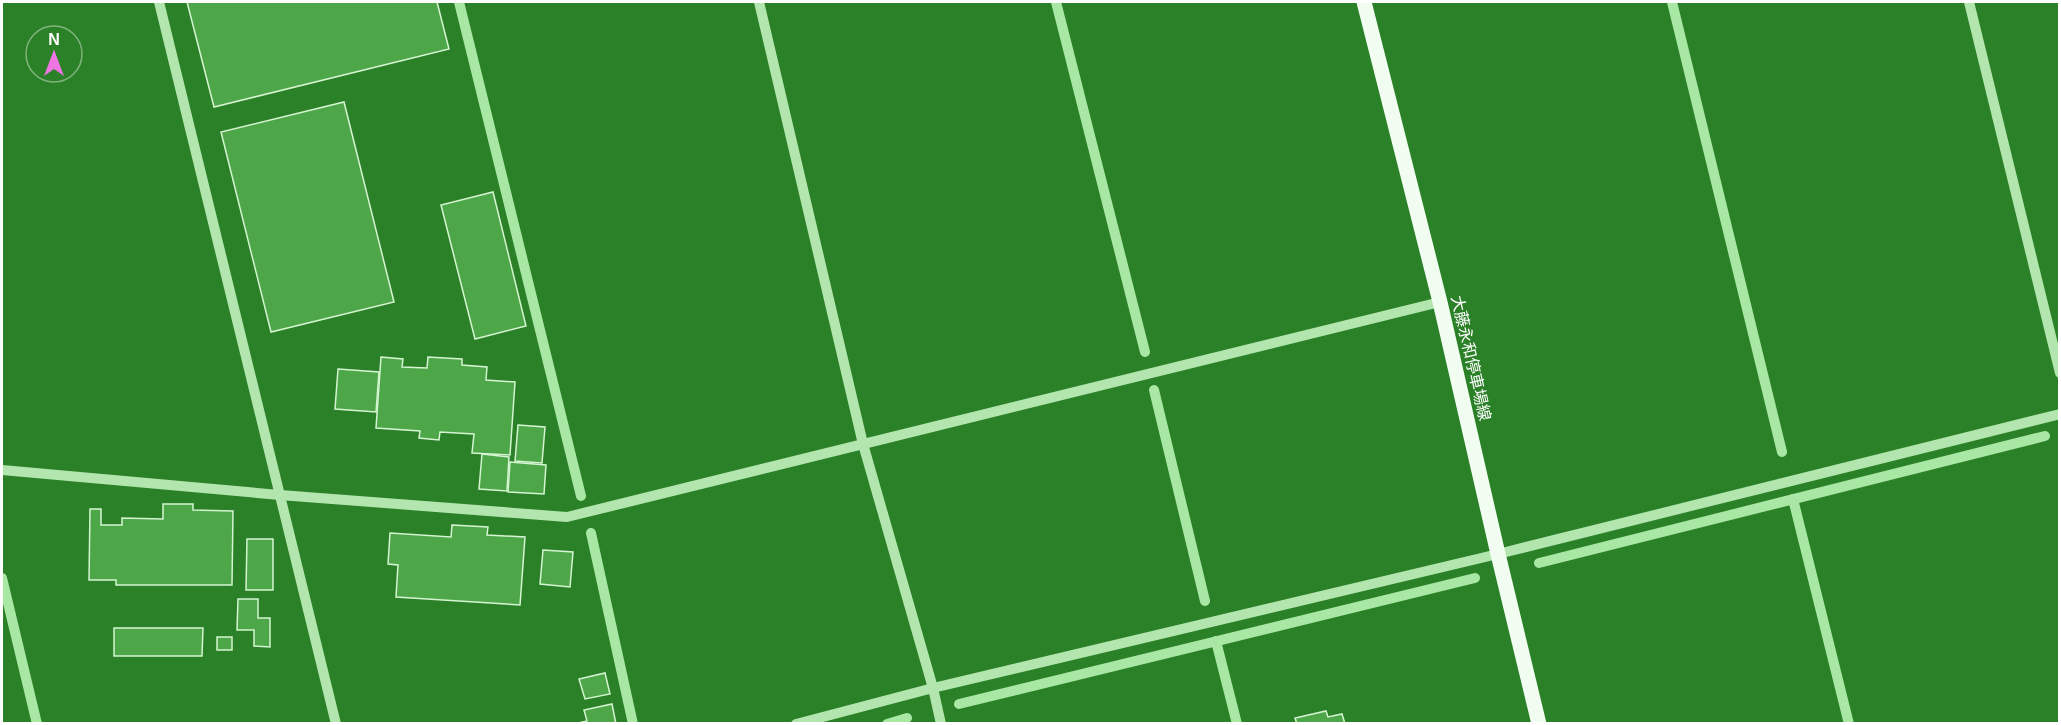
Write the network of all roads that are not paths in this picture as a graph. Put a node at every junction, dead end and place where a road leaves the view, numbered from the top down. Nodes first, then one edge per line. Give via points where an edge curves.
1 (159, 2) edge
2 (759, 2) edge
3 (1364, 2) edge
4 (1969, 2) edge
5 (1440, 303) junction
6 (2060, 373) edge
7 (2060, 414) edge
8 (863, 444) junction
9 (2, 470) edge
10 (280, 495) junction
11 (1497, 554) junction
12 (933, 688) junction
13 (336, 723) edge
14 (796, 723) edge
15 (941, 723) edge
16 (1539, 723) edge

1 - 10 street
2 - 8 street
3 - 5 main road, 大藤永和停車場線
4 - 6 street
5 - 8 street
5 - 11 main road, 大藤永和停車場線
7 - 11 street
8 - 10 street via 567,517
8 - 12 street
9 - 10 street
10 - 13 street
11 - 12 street
11 - 16 main road, 大藤永和停車場線
12 - 14 street
12 - 15 street

